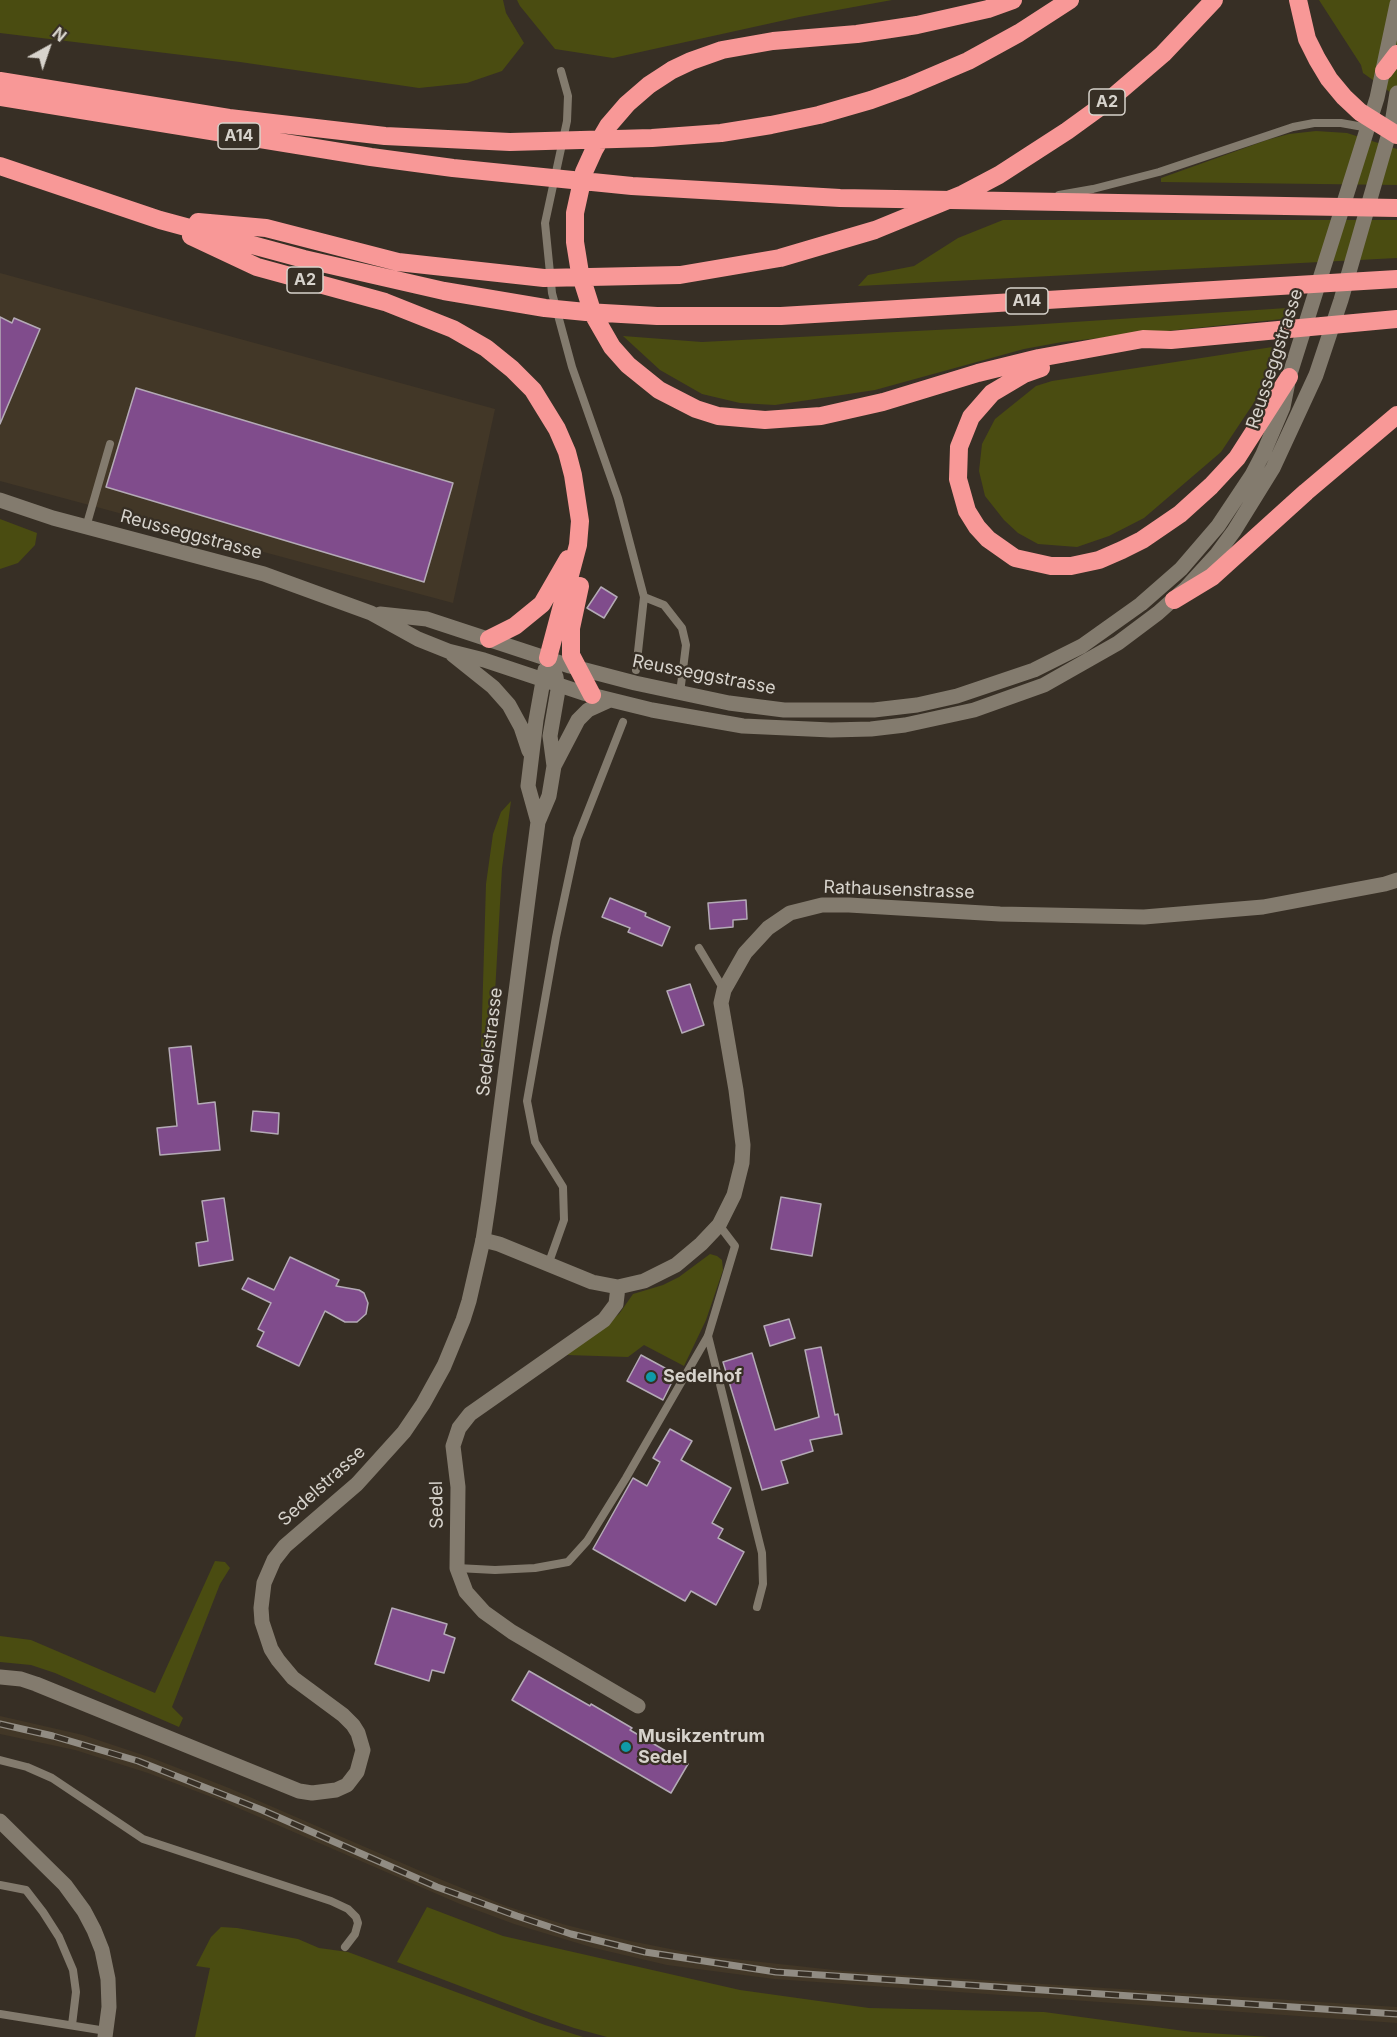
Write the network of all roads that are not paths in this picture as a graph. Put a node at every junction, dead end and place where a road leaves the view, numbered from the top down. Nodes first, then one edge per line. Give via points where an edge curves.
1 (1013, 0) edge
2 (1070, 0) edge
3 (1214, 0) edge
4 (1298, 0) edge
5 (1397, 4) edge
6 (1397, 54) edge
7 (561, 71) dead end
8 (1384, 71) junction
9 (0, 81) edge
10 (1397, 93) edge
11 (0, 97) edge
12 (1395, 127) edge
13 (0, 166) edge
14 (1013, 202) junction
15 (1397, 208) edge
16 (160, 220) junction
17 (1397, 279) edge
18 (1397, 319) edge
19 (1171, 340) junction
20 (1289, 377) junction
21 (1397, 416) edge
22 (110, 444) dead end
23 (0, 500) edge
24 (86, 526) junction
25 (578, 545) junction
26 (644, 597) junction
27 (1174, 600) junction
28 (371, 613) junction
29 (489, 639) junction
30 (448, 651) junction
31 (548, 658) junction
32 (576, 668) junction
33 (636, 670) dead end
34 (550, 683) junction
35 (680, 693) junction
36 (592, 695) junction
37 (610, 700) junction
38 (624, 722) dead end
39 (531, 761) junction
40 (554, 766) junction
41 (538, 822) junction
42 (1397, 880) edge
43 (699, 948) dead end
44 (724, 990) junction
45 (718, 1225) junction
46 (483, 1240) junction
47 (548, 1265) junction
48 (618, 1287) junction
49 (708, 1335) junction
50 (457, 1568) junction
51 (757, 1606) dead end
52 (0, 1677) edge
53 (638, 1706) dead end
54 (0, 1760) edge
55 (0, 1821) edge
56 (0, 1885) edge
57 (345, 1947) dead end
58 (0, 2014) edge
59 (72, 2025) junction
60 (105, 2034) edge

1 - 19 highway via 917,25 722,50 682,65 649,85 608,126 584,172 575,213 575,242 593,314 612,347 651,385 696,409 741,419 821,416 1039,358 1143,339
2 - 9 highway via 968,61 907,87 819,115 721,133 510,142 385,136 303,128
3 - 16 highway, A2 via 1163,54 1107,102 1028,157 963,194 875,230 819,248 743,265 680,275 544,278 398,262 266,228
4 - 12 highway via 1307,39 1329,79 1360,112
5 - 8 main road, Reusseggstrasse
6 - 8 highway
7 - 26 lane via 568,96 567,121 545,223 552,292 572,367 618,498
8 - 20 main road, Reusseggstrasse
10 - 12 main road, Reusseggstrasse
11 - 14 highway, A14 via 371,157 632,186 840,198
12 - 14 lane via 1341,123 1293,127 1125,182
12 - 27 main road, Reusseggstrasse via 1316,375 1285,444 1255,500 1217,554
13 - 16 highway, A2
14 - 15 highway, A14
16 - 17 highway, A14 via 375,276 510,302 657,316 781,316
16 - 25 highway, A2 via 257,267 417,313 475,340 493,353 533,390 557,429 573,475 580,521
18 - 19 highway
19 - 20 highway via 1148,348 1045,366 1006,383 980,404 964,432 957,461 958,479 967,510 988,539 1015,558 1061,566 1099,560 1142,540 1180,514 1224,473 1248,444
20 - 35 main road, Reusseggstrasse via 1283,407 1263,454 1218,526 1181,570 1082,646 1034,670 977,691 917,705 874,710 784,710
21 - 27 highway via 1212,577
22 - 24 lane
23 - 24 main road, Reusseggstrasse
24 - 28 main road, Reusseggstrasse via 264,574
25 - 29 highway, A2 via 542,604 515,626
25 - 31 highway, A2
25 - 32 highway, A2 via 581,581 571,628
26 - 33 lane
26 - 35 lane via 664,605 682,628 686,645
27 - 37 main road, Reusseggstrasse via 1119,643 1044,685 938,719 871,729 778,729 702,720
28 - 29 main road, Reusseggstrasse via 427,619
28 - 30 main road, Reusseggstrasse
29 - 31 main road, Reusseggstrasse
30 - 34 main road, Reusseggstrasse
30 - 39 main road via 509,705 521,727
31 - 32 main road, Reusseggstrasse
31 - 34 main road
32 - 35 main road, Reusseggstrasse
32 - 36 highway, A2
34 - 36 main road, Reusseggstrasse
34 - 39 main road, Sedelstrasse via 536,720
34 - 40 main road, Sedelstrasse via 558,695 550,736
36 - 37 main road, Reusseggstrasse
37 - 40 main road via 588,710 578,720
38 - 47 lane via 577,839 527,1101 535,1142 562,1187 564,1220
39 - 41 main road, Sedelstrasse via 528,786
40 - 41 main road, Sedelstrasse via 549,796
41 - 46 main road, Sedelstrasse
42 - 44 main road, Rathausenstrasse via 1263,907 1144,917 822,905 790,913 768,928 745,953
43 - 44 lane
44 - 45 main road via 722,1004 743,1144 734,1195
45 - 48 main road via 676,1265 644,1281
45 - 49 lane via 735,1246
46 - 47 main road
46 - 52 main road, Sedelstrasse via 460,1328 444,1366 415,1416 357,1485 285,1546 264,1583 262,1622 278,1660 293,1678 344,1715 358,1733 362,1756 357,1773 347,1785 330,1792 299,1791 36,1684
47 - 48 main road via 592,1282
48 - 50 main road, Sedel via 616,1304 604,1320 470,1414 459,1428 453,1446 458,1487
49 - 50 lane via 627,1479 587,1541 568,1562 515,1569
49 - 51 lane via 762,1553 763,1584
50 - 53 main road, Sedel via 466,1592 484,1612
54 - 57 lane via 52,1778 143,1839 348,1909 358,1923
55 - 60 main road via 65,1885 94,1930 108,1979 110,2007
56 - 59 lane via 26,1890 59,1937 76,1992
58 - 59 lane
59 - 60 lane

